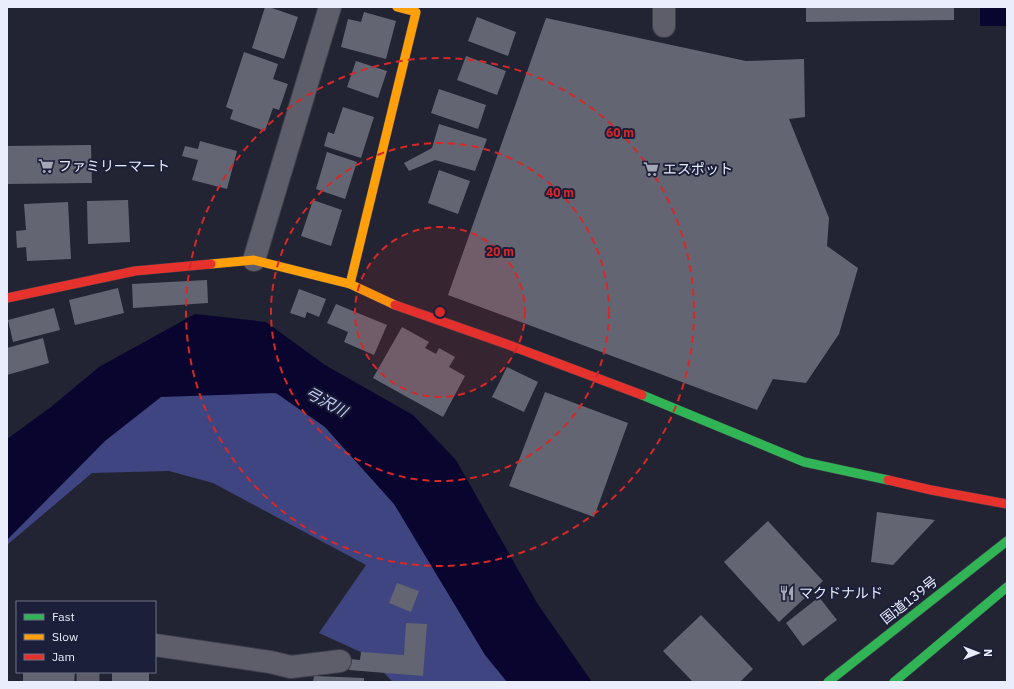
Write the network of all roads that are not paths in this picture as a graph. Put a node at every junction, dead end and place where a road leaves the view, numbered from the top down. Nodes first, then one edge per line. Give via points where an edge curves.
1 (330, 7) edge
2 (397, 7) edge
3 (254, 260) junction
4 (350, 284) junction
5 (7, 298) edge
6 (1007, 504) edge
7 (1007, 540) edge
8 (1007, 587) edge
9 (156, 645) edge
10 (340, 661) dead end
11 (828, 682) edge
12 (894, 682) edge

1 - 3 street
2 - 4 main road via 416,12
3 - 4 main road
3 - 5 main road via 135,271
4 - 6 main road via 400,307 644,396 804,462
7 - 11 main road, 国道139号
8 - 12 main road
9 - 10 street via 291,667

